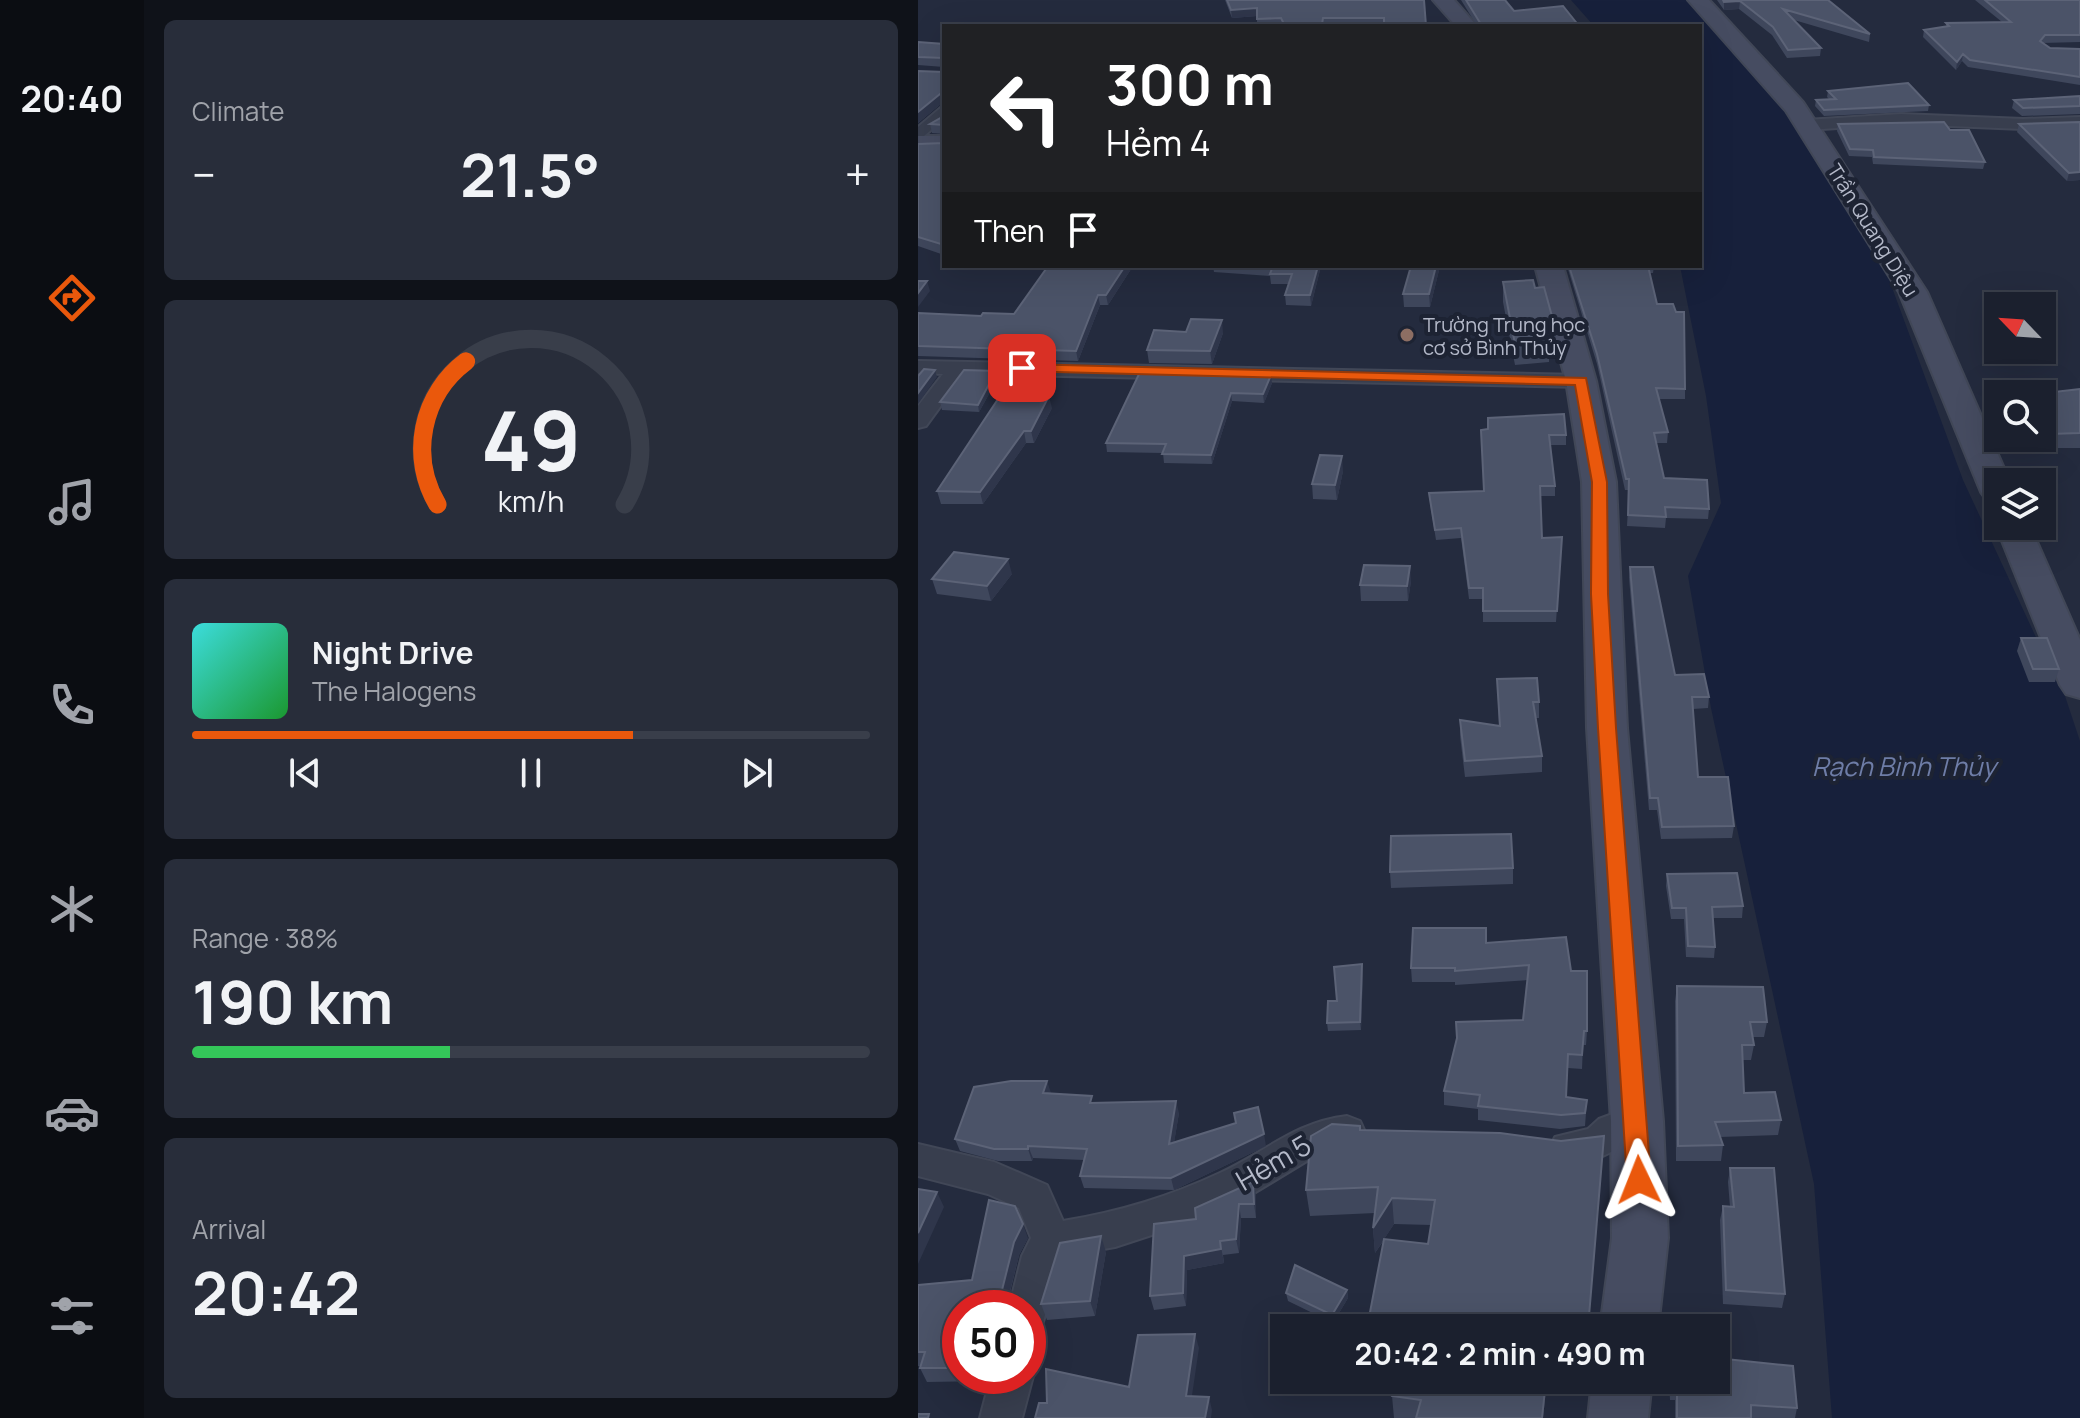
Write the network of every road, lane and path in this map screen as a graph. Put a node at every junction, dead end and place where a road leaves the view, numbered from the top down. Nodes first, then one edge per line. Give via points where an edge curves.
1 (1443, 0) edge
2 (1698, 0) edge
3 (1465, 24) edge
4 (942, 112) edge
5 (2080, 122) edge
6 (1806, 125) junction
7 (918, 136) edge
8 (918, 143) edge
9 (942, 143) edge
10 (1550, 268) edge
11 (918, 367) edge
12 (958, 368) junction
13 (1581, 381) junction
14 (918, 421) edge
15 (1988, 468) edge
16 (2019, 540) edge
17 (2080, 685) edge
18 (1637, 1121) junction
19 (1376, 1134) edge
20 (1530, 1144) edge
21 (918, 1160) edge
22 (1051, 1240) junction
23 (1034, 1290) edge
24 (1631, 1314) edge
25 (1007, 1394) edge
26 (1621, 1394) edge
27 (1001, 1418) edge
28 (1618, 1418) edge

1 - 3 street
2 - 6 street, Trần Quang Diệu
4 - 7 street
5 - 6 street via 1901,119
6 - 15 street, Trần Quang Diệu via 1913,292
8 - 9 street
10 - 13 street
11 - 12 street
12 - 13 street
12 - 14 street
13 - 18 street via 1599,482 1607,728
16 - 17 street
18 - 20 street via 1612,1130 1598,1144
18 - 24 street via 1640,1238
19 - 22 street, Hẻm 5 via 1330,1131 1236,1184 1168,1213 1115,1230
21 - 22 street via 994,1179 1034,1197
22 - 23 street
25 - 27 street
26 - 28 street

